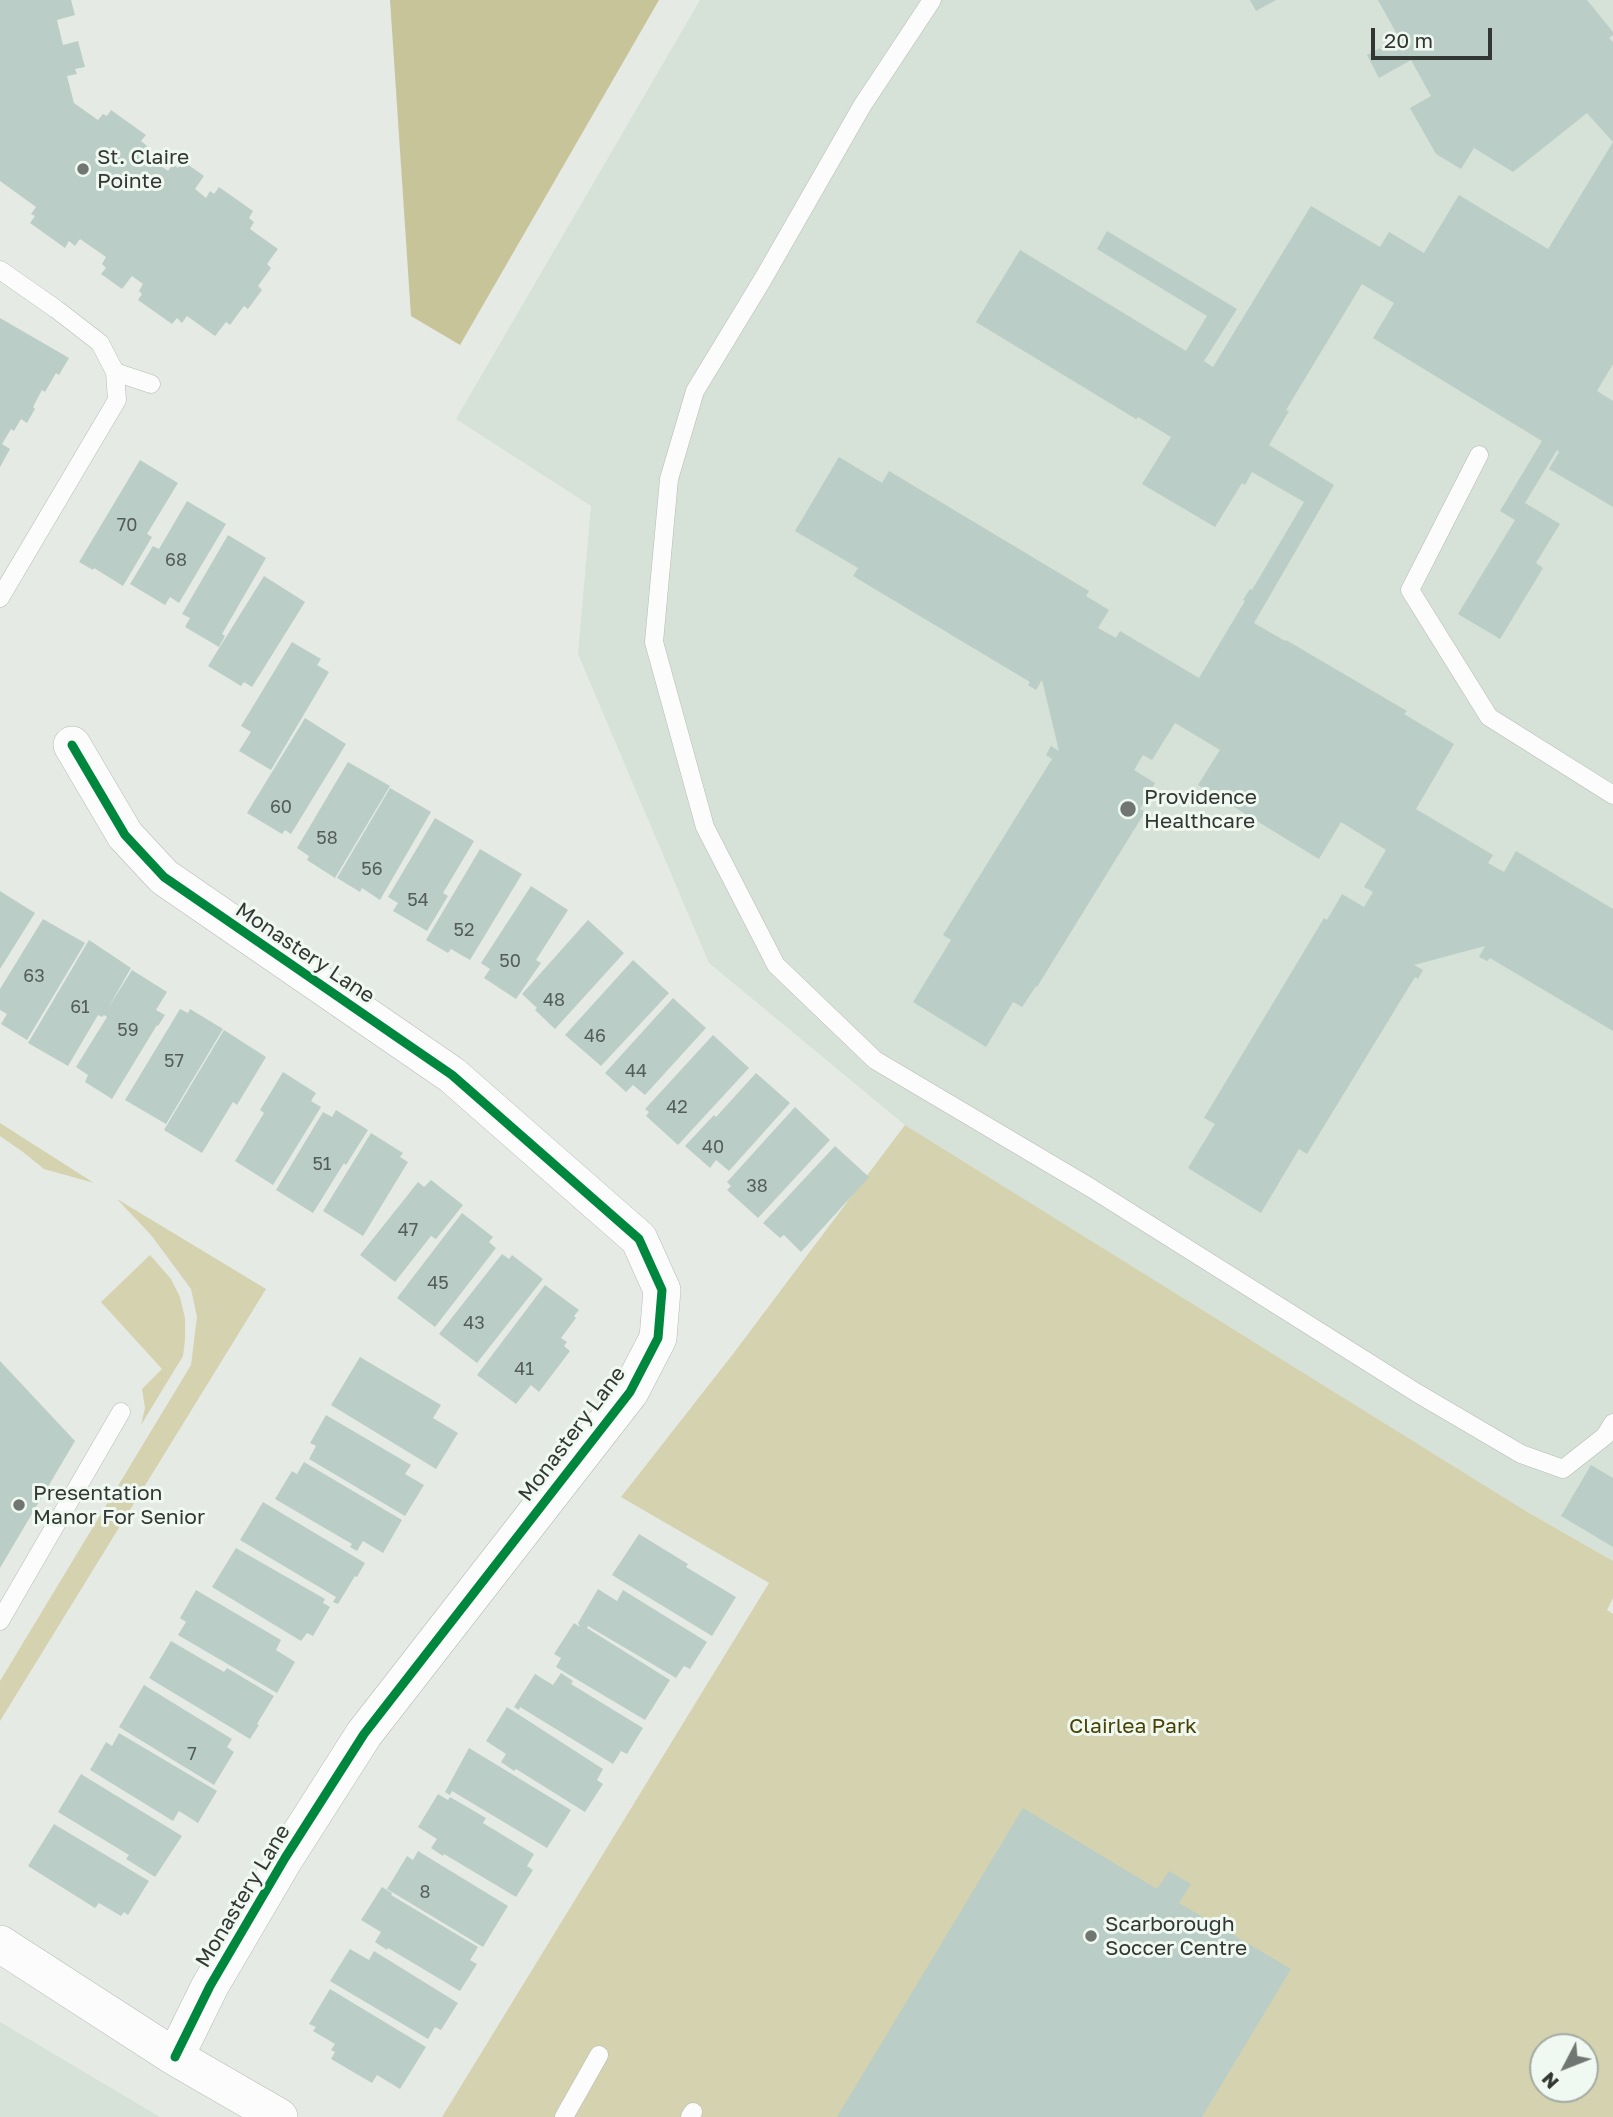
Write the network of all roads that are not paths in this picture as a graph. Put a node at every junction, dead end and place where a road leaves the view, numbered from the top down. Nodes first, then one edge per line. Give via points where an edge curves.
1 (932, 0) edge
2 (0, 270) edge
3 (115, 372) junction
4 (151, 384) dead end
5 (1479, 456) dead end
6 (0, 598) edge
7 (72, 745) dead end
8 (1613, 794) edge
9 (121, 1412) dead end
10 (1613, 1423) edge
11 (0, 1621) edge
12 (0, 1944) edge
13 (599, 2055) dead end
14 (175, 2057) junction
15 (279, 2117) edge
16 (564, 2117) edge

1 - 10 lane via 862,106 695,391 669,479 654,642 705,827 776,965 875,1060 1521,1454 1563,1469 1605,1436
2 - 3 lane via 100,343
3 - 4 lane
3 - 6 lane via 117,400
5 - 8 lane via 1410,590 1489,717
7 - 14 street, Monastery Lane via 125,835 164,877 452,1075 639,1239 662,1290 658,1338 630,1392 349,1757 210,1986
9 - 11 lane
12 - 14 street
13 - 16 lane
14 - 15 street

